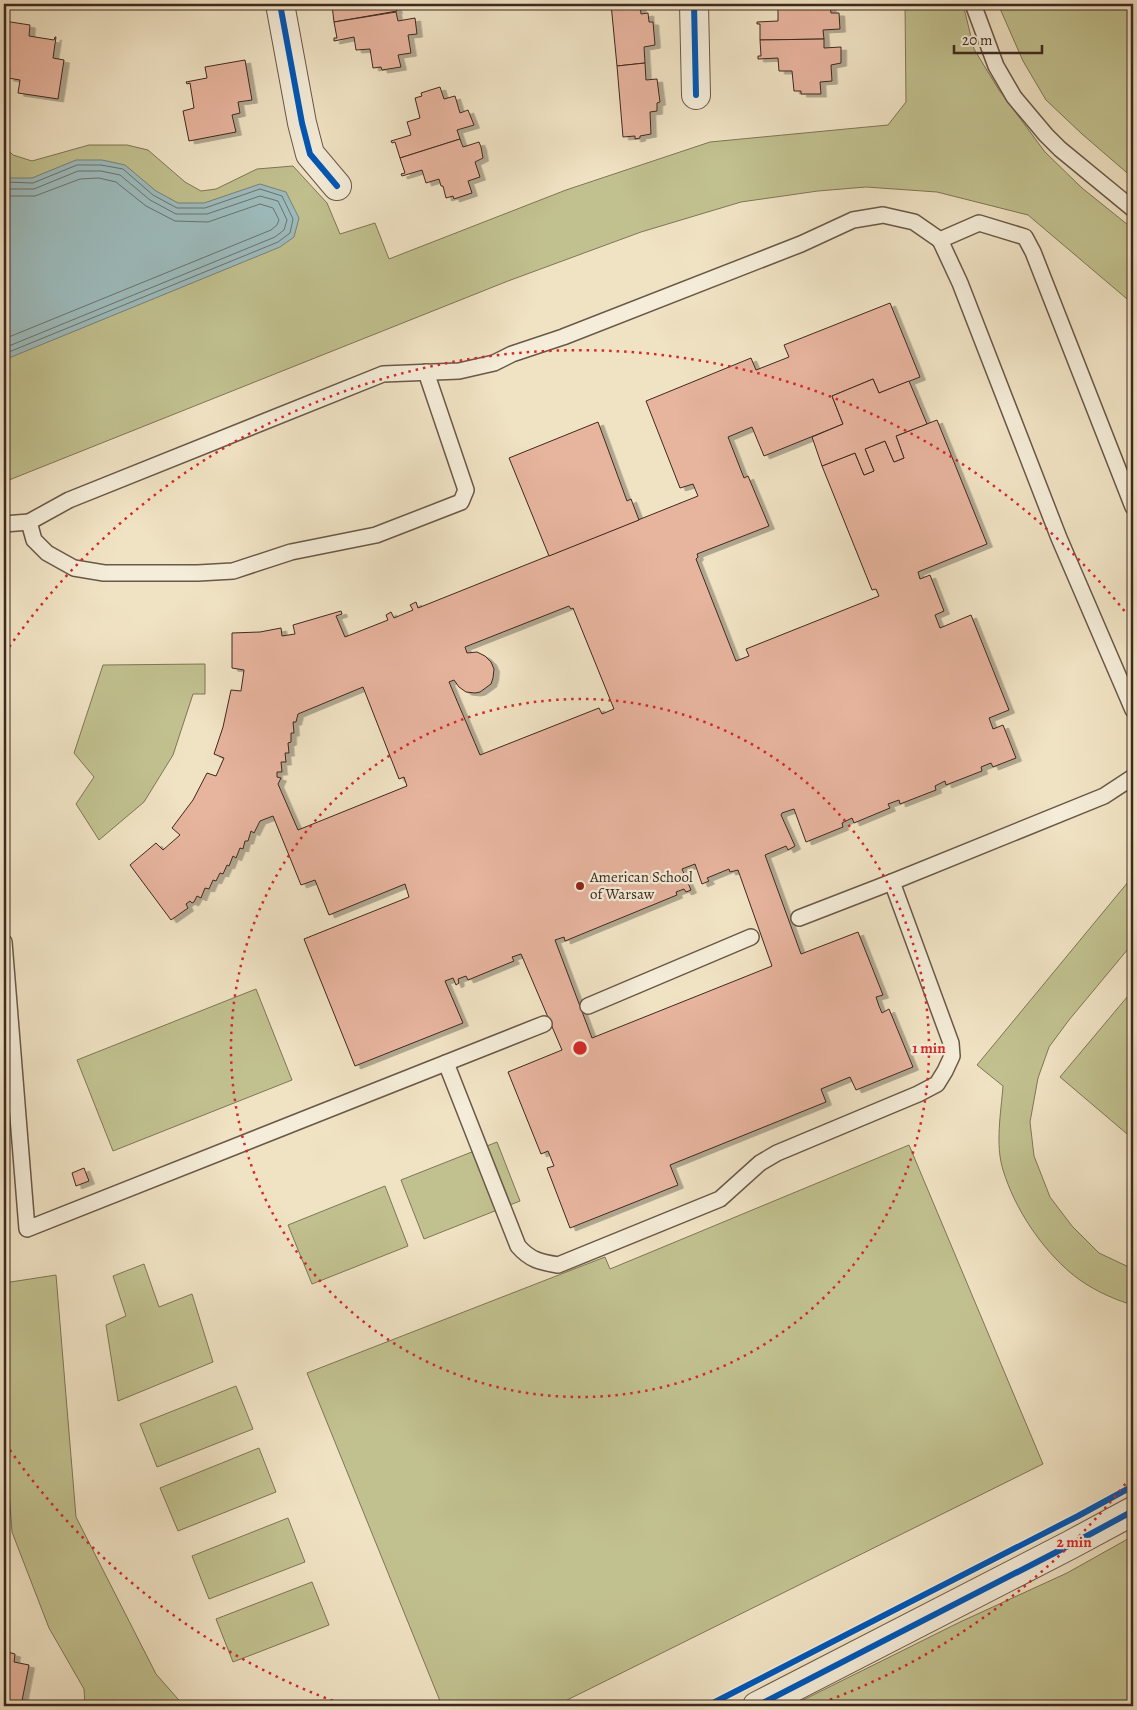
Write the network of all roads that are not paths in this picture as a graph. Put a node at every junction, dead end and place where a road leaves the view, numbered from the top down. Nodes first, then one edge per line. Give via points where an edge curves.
1 (280, 4) edge
2 (694, 4) edge
3 (973, 4) edge
4 (696, 95) dead end
5 (337, 186) dead end
6 (1133, 209) edge
7 (940, 240) junction
8 (426, 372) junction
9 (1133, 508) edge
10 (29, 522) junction
11 (4, 524) edge
12 (1127, 676) edge
13 (1133, 710) edge
14 (1133, 777) edge
15 (892, 882) junction
16 (800, 918) dead end
17 (751, 938) dead end
18 (4, 942) edge
19 (588, 1006) dead end
20 (544, 1024) dead end
21 (446, 1063) junction
22 (1133, 1511) edge
23 (757, 1706) edge

1 - 5 street via 310,154
2 - 4 street
3 - 6 lane via 996,66 1014,97 1060,149
7 - 8 lane via 914,222 883,216 853,220 801,244 494,363 459,371
7 - 9 lane via 979,223 1025,237
7 - 12 lane via 960,283 1059,538
8 - 10 lane via 383,374 69,500
8 - 10 lane via 466,490 461,502 376,535 291,552 234,571 104,573 74,568 47,553 34,540
10 - 11 lane
12 - 13 lane
14 - 15 lane via 1104,796
15 - 16 lane
15 - 21 lane via 951,1043 952,1056 937,1084 776,1153 720,1199 576,1258 558,1265 541,1262 527,1256 518,1246
17 - 19 lane
18 - 21 lane via 27,1229
20 - 21 lane
22 - 23 street

